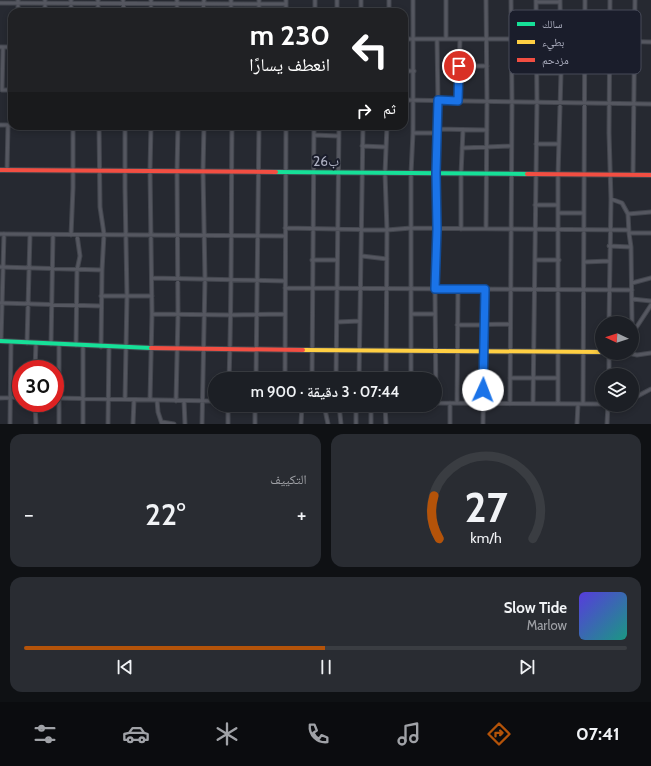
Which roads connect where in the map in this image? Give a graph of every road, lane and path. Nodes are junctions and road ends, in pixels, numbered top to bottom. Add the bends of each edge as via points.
1 (204, 0) edge
2 (231, 0) edge
3 (259, 0) edge
4 (414, 0) edge
5 (446, 0) edge
6 (486, 0) edge
7 (18, 1) edge
8 (45, 1) edge
9 (71, 1) edge
10 (124, 1) edge
11 (151, 1) edge
12 (536, 1) edge
13 (560, 1) edge
14 (98, 2) edge
15 (177, 2) edge
16 (286, 2) edge
17 (0, 3) edge
18 (203, 4) junction
19 (231, 4) junction
20 (259, 4) junction
21 (204, 8) edge
22 (231, 8) edge
23 (259, 8) edge
24 (408, 39) edge
25 (414, 39) junction
26 (437, 39) junction
27 (446, 39) junction
28 (460, 39) junction
29 (486, 39) junction
30 (509, 39) edge
31 (2, 47) edge
32 (459, 66) junction
33 (487, 66) junction
34 (408, 71) edge
35 (414, 71) junction
36 (512, 74) edge
37 (537, 74) edge
38 (561, 74) edge
39 (585, 74) edge
40 (610, 74) edge
41 (634, 74) edge
42 (1, 90) edge
43 (408, 100) edge
44 (413, 100) junction
45 (438, 100) junction
46 (458, 101) junction
47 (487, 102) junction
48 (512, 102) junction
49 (537, 102) junction
50 (560, 103) junction
51 (610, 103) junction
52 (585, 104) junction
53 (634, 104) junction
54 (651, 104) edge
55 (10, 130) edge
56 (73, 130) edge
57 (99, 130) edge
58 (126, 130) edge
59 (151, 130) edge
60 (178, 130) edge
61 (204, 130) edge
62 (232, 130) edge
63 (258, 130) edge
64 (286, 130) edge
65 (314, 130) edge
66 (339, 130) edge
67 (363, 130) edge
68 (387, 130) edge
69 (463, 130) junction
70 (486, 130) junction
71 (437, 131) junction
72 (413, 133) junction
73 (314, 134) junction
74 (338, 136) junction
75 (536, 144) junction
76 (559, 144) junction
77 (362, 146) junction
78 (511, 146) junction
79 (385, 147) junction
80 (486, 147) junction
81 (462, 148) junction
82 (0, 170) edge
83 (7, 170) junction
84 (73, 170) junction
85 (99, 170) junction
86 (124, 170) junction
87 (150, 170) junction
88 (177, 171) junction
89 (203, 171) junction
90 (231, 171) junction
91 (257, 172) junction
92 (285, 172) junction
93 (313, 172) junction
94 (338, 172) junction
95 (361, 172) junction
96 (385, 173) junction
97 (411, 173) junction
98 (436, 173) junction
99 (461, 174) junction
100 (486, 174) junction
101 (511, 174) junction
102 (535, 174) junction
103 (584, 174) junction
104 (558, 175) junction
105 (610, 175) junction
106 (633, 175) junction
107 (651, 175) edge
108 (611, 199) junction
109 (535, 205) junction
110 (558, 205) junction
111 (651, 212) edge
112 (558, 213) junction
113 (583, 213) junction
114 (628, 214) junction
115 (285, 228) junction
116 (313, 228) junction
117 (412, 228) junction
118 (337, 229) junction
119 (361, 229) junction
120 (437, 229) junction
121 (461, 229) junction
122 (486, 229) junction
123 (511, 229) junction
124 (387, 230) junction
125 (535, 230) junction
126 (559, 230) junction
127 (583, 230) junction
128 (609, 230) junction
129 (629, 232) junction
130 (651, 233) edge
131 (2, 234) edge
132 (104, 234) junction
133 (30, 235) junction
134 (53, 235) junction
135 (71, 235) junction
136 (77, 235) junction
137 (126, 235) junction
138 (232, 235) junction
139 (152, 236) junction
140 (178, 236) junction
141 (204, 236) junction
142 (257, 236) junction
143 (285, 236) junction
144 (609, 246) junction
145 (631, 247) junction
146 (362, 256) junction
147 (387, 259) junction
148 (312, 260) junction
149 (337, 260) junction
150 (535, 260) junction
151 (558, 260) junction
152 (609, 261) junction
153 (584, 262) junction
154 (2, 267) edge
155 (29, 268) junction
156 (53, 269) junction
157 (77, 270) junction
158 (102, 270) junction
159 (152, 278) junction
160 (651, 278) edge
161 (178, 279) junction
162 (205, 279) junction
163 (232, 280) junction
164 (257, 281) junction
165 (285, 281) junction
166 (632, 283) junction
167 (285, 288) junction
168 (312, 288) junction
169 (337, 288) junction
170 (361, 289) junction
171 (386, 289) junction
172 (412, 289) junction
173 (435, 289) junction
174 (458, 289) junction
175 (485, 289) junction
176 (510, 290) junction
177 (535, 290) junction
178 (558, 290) junction
179 (583, 290) junction
180 (609, 290) junction
181 (632, 290) junction
182 (101, 296) junction
183 (126, 296) junction
184 (152, 296) junction
185 (632, 299) junction
186 (651, 301) edge
187 (1, 303) edge
188 (28, 304) junction
189 (52, 304) junction
190 (77, 305) junction
191 (651, 305) edge
192 (102, 306) junction
193 (152, 314) junction
194 (257, 314) junction
195 (284, 314) junction
196 (412, 314) junction
197 (435, 314) junction
198 (178, 315) junction
199 (204, 315) junction
200 (230, 315) junction
201 (609, 316) edge
202 (632, 316) edge
203 (360, 321) junction
204 (337, 322) junction
205 (639, 323) edge
206 (485, 324) junction
207 (510, 324) junction
208 (458, 325) junction
209 (0, 341) edge
210 (11, 342) junction
211 (27, 343) junction
212 (36, 343) junction
213 (51, 344) junction
214 (58, 344) junction
215 (76, 345) junction
216 (83, 346) junction
217 (101, 347) junction
218 (109, 347) junction
219 (126, 347) junction
220 (151, 348) junction
221 (177, 349) junction
222 (204, 349) junction
223 (230, 349) junction
224 (256, 349) junction
225 (284, 350) junction
226 (311, 350) junction
227 (336, 350) junction
228 (360, 350) junction
229 (386, 350) junction
230 (412, 350) junction
231 (435, 351) junction
232 (457, 351) junction
233 (485, 351) junction
234 (510, 351) junction
235 (534, 351) junction
236 (559, 351) junction
237 (584, 352) junction
238 (595, 352) edge
239 (651, 353) edge
240 (639, 355) edge
241 (36, 360) edge
242 (58, 360) edge
243 (229, 372) edge
244 (256, 372) edge
245 (285, 372) edge
246 (312, 372) edge
247 (336, 372) edge
248 (359, 372) edge
249 (386, 372) edge
250 (411, 372) edge
251 (435, 372) edge
252 (510, 378) junction
253 (534, 378) junction
254 (558, 378) junction
255 (651, 389) edge
256 (639, 395) edge
257 (11, 397) junction
258 (0, 398) edge
259 (64, 398) edge
260 (83, 399) junction
261 (109, 399) junction
262 (126, 400) junction
263 (134, 400) junction
264 (150, 400) junction
265 (157, 400) junction
266 (176, 401) junction
267 (184, 401) junction
268 (203, 401) junction
269 (208, 401) edge
270 (442, 402) edge
271 (450, 403) junction
272 (458, 403) junction
273 (482, 403) junction
274 (533, 403) junction
275 (510, 404) junction
276 (558, 404) junction
277 (578, 404) junction
278 (583, 404) junction
279 (595, 404) edge
280 (35, 412) edge
281 (58, 412) edge
282 (228, 412) edge
283 (255, 412) edge
284 (302, 412) edge
285 (325, 412) edge
286 (340, 412) edge
287 (356, 412) edge
288 (371, 412) edge
289 (385, 412) edge
290 (608, 412) edge
291 (162, 423) edge
292 (10, 424) edge
293 (36, 424) edge
294 (59, 424) edge
295 (83, 424) edge
296 (108, 424) edge
297 (133, 424) edge
298 (174, 424) edge
299 (184, 424) edge
300 (202, 424) edge
301 (228, 424) edge
302 (255, 424) edge
303 (301, 424) edge
304 (328, 424) edge
305 (341, 424) edge
306 (356, 424) edge
307 (371, 424) edge
308 (386, 424) edge
309 (450, 424) edge
310 (483, 424) edge
311 (576, 424) edge
312 (607, 424) edge

1 - 18 street
2 - 19 street
3 - 20 street
4 - 25 street
5 - 27 street
6 - 29 street
7 - 8 street
7 - 17 street
8 - 9 street
9 - 14 street
10 - 11 street
10 - 14 street
11 - 15 street
12 - 13 street
15 - 18 street
16 - 20 street
18 - 19 street
18 - 21 street
19 - 20 street
19 - 22 street
20 - 23 street
24 - 25 street
25 - 26 street
25 - 35 street
26 - 27 street
26 - 45 street
27 - 28 street
28 - 29 street
28 - 32 street
29 - 30 street
29 - 33 street
31 - 42 street
32 - 33 street
32 - 46 street
33 - 47 street
34 - 35 street
35 - 44 street
36 - 48 street
37 - 49 street
38 - 50 street
39 - 52 street
40 - 51 street
41 - 53 street
43 - 44 street
44 - 45 street
44 - 72 street
45 - 46 street
45 - 71 street
46 - 47 street
47 - 48 street
47 - 70 street
48 - 49 street
48 - 78 street
49 - 50 street
49 - 75 street
50 - 52 street
50 - 76 street
51 - 52 street
51 - 53 street
51 - 105 street
52 - 103 street
53 - 54 street
53 - 106 street
55 - 83 street
56 - 84 street
57 - 85 street
58 - 86 street
59 - 87 street
60 - 88 street
61 - 89 street
62 - 90 street
63 - 91 street
64 - 92 street
65 - 73 street
66 - 74 street
67 - 77 street
68 - 79 street
69 - 70 street
69 - 71 street
69 - 81 street
70 - 80 street
71 - 72 street
71 - 98 street
72 - 97 street
73 - 74 street
73 - 93 street
74 - 94 street
75 - 76 street
75 - 102 street
76 - 104 street
77 - 79 street
77 - 95 street
78 - 80 street
78 - 101 street
79 - 96 street
80 - 81 street
80 - 100 street
81 - 99 street
82 - 83 main road, 26ب
83 - 84 main road, 26ب
84 - 85 main road, 26ب
84 - 135 street
85 - 86 main road, 26ب
85 - 132 street
86 - 87 main road, 26ب
86 - 137 street
87 - 88 main road, 26ب
87 - 139 street
88 - 89 main road, 26ب
88 - 140 street
89 - 90 main road, 26ب
89 - 141 street
90 - 91 main road, 26ب
90 - 138 street
91 - 92 main road, 26ب
91 - 142 street
92 - 93 main road, 26ب
92 - 115 street
93 - 94 main road, 26ب
93 - 116 street
94 - 95 main road, 26ب
94 - 118 street
95 - 96 main road, 26ب
95 - 119 street
96 - 97 main road, 26ب
96 - 124 street
97 - 98 main road, 26ب
97 - 117 street
98 - 99 main road, 26ب
98 - 120 street
99 - 100 main road, 26ب
99 - 121 street
100 - 101 main road, 26ب
100 - 122 street
101 - 102 main road, 26ب
101 - 123 street
102 - 104 main road, 26ب
102 - 109 street
103 - 104 main road, 26ب
103 - 105 main road, 26ب
103 - 113 street
104 - 110 street
105 - 106 main road, 26ب
105 - 108 street
106 - 107 main road, 26ب
108 - 114 street via 622,203
108 - 128 street
109 - 110 street
109 - 125 street
110 - 112 street
111 - 114 street
112 - 113 street
112 - 126 street
113 - 127 street
114 - 129 street
115 - 116 street
115 - 143 street
116 - 118 street
116 - 148 street
117 - 120 street
117 - 124 street
117 - 172 street
118 - 119 street
118 - 149 street
119 - 124 street
119 - 146 street
120 - 121 street
120 - 173 street
121 - 122 street
122 - 123 street
123 - 125 street
123 - 176 street
124 - 147 street
125 - 126 street
125 - 150 street
126 - 127 street
126 - 151 street
127 - 128 street
127 - 153 street
128 - 129 street
128 - 144 street
129 - 130 street
129 - 145 street
131 - 133 street
131 - 154 street
132 - 136 street
132 - 137 street
132 - 158 street
133 - 134 street
133 - 155 street
134 - 135 street
134 - 156 street
135 - 136 street
136 - 157 street via 80,256
137 - 139 street
137 - 183 street
138 - 141 street
138 - 142 street
138 - 163 street
139 - 140 street
139 - 159 street
140 - 141 street
140 - 161 street
141 - 162 street
142 - 143 street
142 - 164 street
143 - 165 street
144 - 145 street
144 - 152 street
145 - 166 street
146 - 147 street
146 - 170 street
147 - 171 street
148 - 149 street
148 - 168 street
149 - 169 street
150 - 151 street
150 - 177 street
151 - 178 street
152 - 153 street
152 - 180 street
153 - 179 street
154 - 155 street
154 - 187 street
155 - 156 street
155 - 188 street
156 - 157 street
156 - 189 street
157 - 158 street
157 - 190 street
158 - 182 street
159 - 161 street
159 - 184 street
160 - 166 street
161 - 162 street
161 - 198 street
162 - 163 street
162 - 199 street
163 - 164 street
163 - 200 street
164 - 165 street
164 - 194 street
165 - 167 street
166 - 181 street
167 - 168 street
167 - 195 street
168 - 169 street
168 - 226 street
169 - 170 street
169 - 204 street
170 - 171 street
170 - 203 street
171 - 172 street
171 - 229 street
172 - 173 street
172 - 196 street
173 - 174 street
173 - 197 street
174 - 175 street
174 - 208 street
175 - 176 street
175 - 206 street
176 - 177 street
176 - 207 street
177 - 178 street
177 - 235 street
178 - 179 street
178 - 236 street
179 - 180 street
179 - 237 street
180 - 181 street
180 - 201 street
181 - 185 street
182 - 183 street
182 - 192 street
183 - 184 street
183 - 219 street
184 - 193 street
185 - 186 street
185 - 202 street
187 - 188 street
187 - 209 street
188 - 189 street
188 - 211 street
189 - 190 street
189 - 213 street
190 - 192 street
190 - 215 street
191 - 205 street
192 - 217 street
193 - 198 street
193 - 220 street
194 - 195 street
194 - 200 street
194 - 224 street
195 - 225 street
196 - 197 street
196 - 230 street
197 - 231 street
198 - 199 street
198 - 221 street
199 - 200 street
199 - 222 street
200 - 223 street
203 - 204 street
203 - 228 street
204 - 227 street
206 - 207 street
206 - 208 street
206 - 233 street
207 - 234 street
208 - 232 street
209 - 210 main road
210 - 211 main road
210 - 257 street
211 - 212 main road
212 - 213 main road
212 - 241 street
213 - 214 main road
214 - 215 main road
214 - 242 street
215 - 216 main road
216 - 217 main road
216 - 260 street
217 - 218 main road
218 - 219 main road
218 - 261 street
219 - 220 main road
219 - 262 street
220 - 221 main road
220 - 264 street
221 - 222 main road
221 - 266 street
222 - 223 main road
222 - 268 street
223 - 224 main road
223 - 243 street
224 - 225 main road
224 - 244 street
225 - 226 main road
225 - 245 street
226 - 227 main road
226 - 246 street
227 - 228 main road
227 - 247 street
228 - 229 main road
228 - 248 street
229 - 230 main road
229 - 249 street
230 - 231 main road
230 - 250 street
231 - 232 main road
231 - 251 street
232 - 233 main road
232 - 272 street
233 - 234 main road
233 - 273 street
234 - 235 main road
234 - 252 street
235 - 236 main road
235 - 253 street
236 - 237 main road
236 - 254 street
237 - 238 main road
237 - 278 street
239 - 240 street
252 - 253 street
252 - 275 street
253 - 254 street
253 - 274 street
254 - 276 street
255 - 256 street
257 - 258 street
257 - 292 street
259 - 260 street
260 - 261 street
260 - 295 street
261 - 262 street
261 - 296 street
262 - 263 street
263 - 264 street
263 - 297 street
264 - 265 street
265 - 266 street
265 - 291 street
266 - 267 street
267 - 268 street
267 - 299 street
268 - 269 street
268 - 300 street
270 - 271 street
271 - 272 street
271 - 309 street
272 - 273 street
273 - 275 street
273 - 310 street
274 - 275 street
274 - 276 street
276 - 277 street
277 - 278 street
277 - 311 street
278 - 279 street
280 - 293 street
281 - 294 street
282 - 301 street
283 - 302 street
284 - 303 street
285 - 304 street
286 - 305 street
287 - 306 street
288 - 307 street
289 - 308 street
290 - 312 street
291 - 298 street

